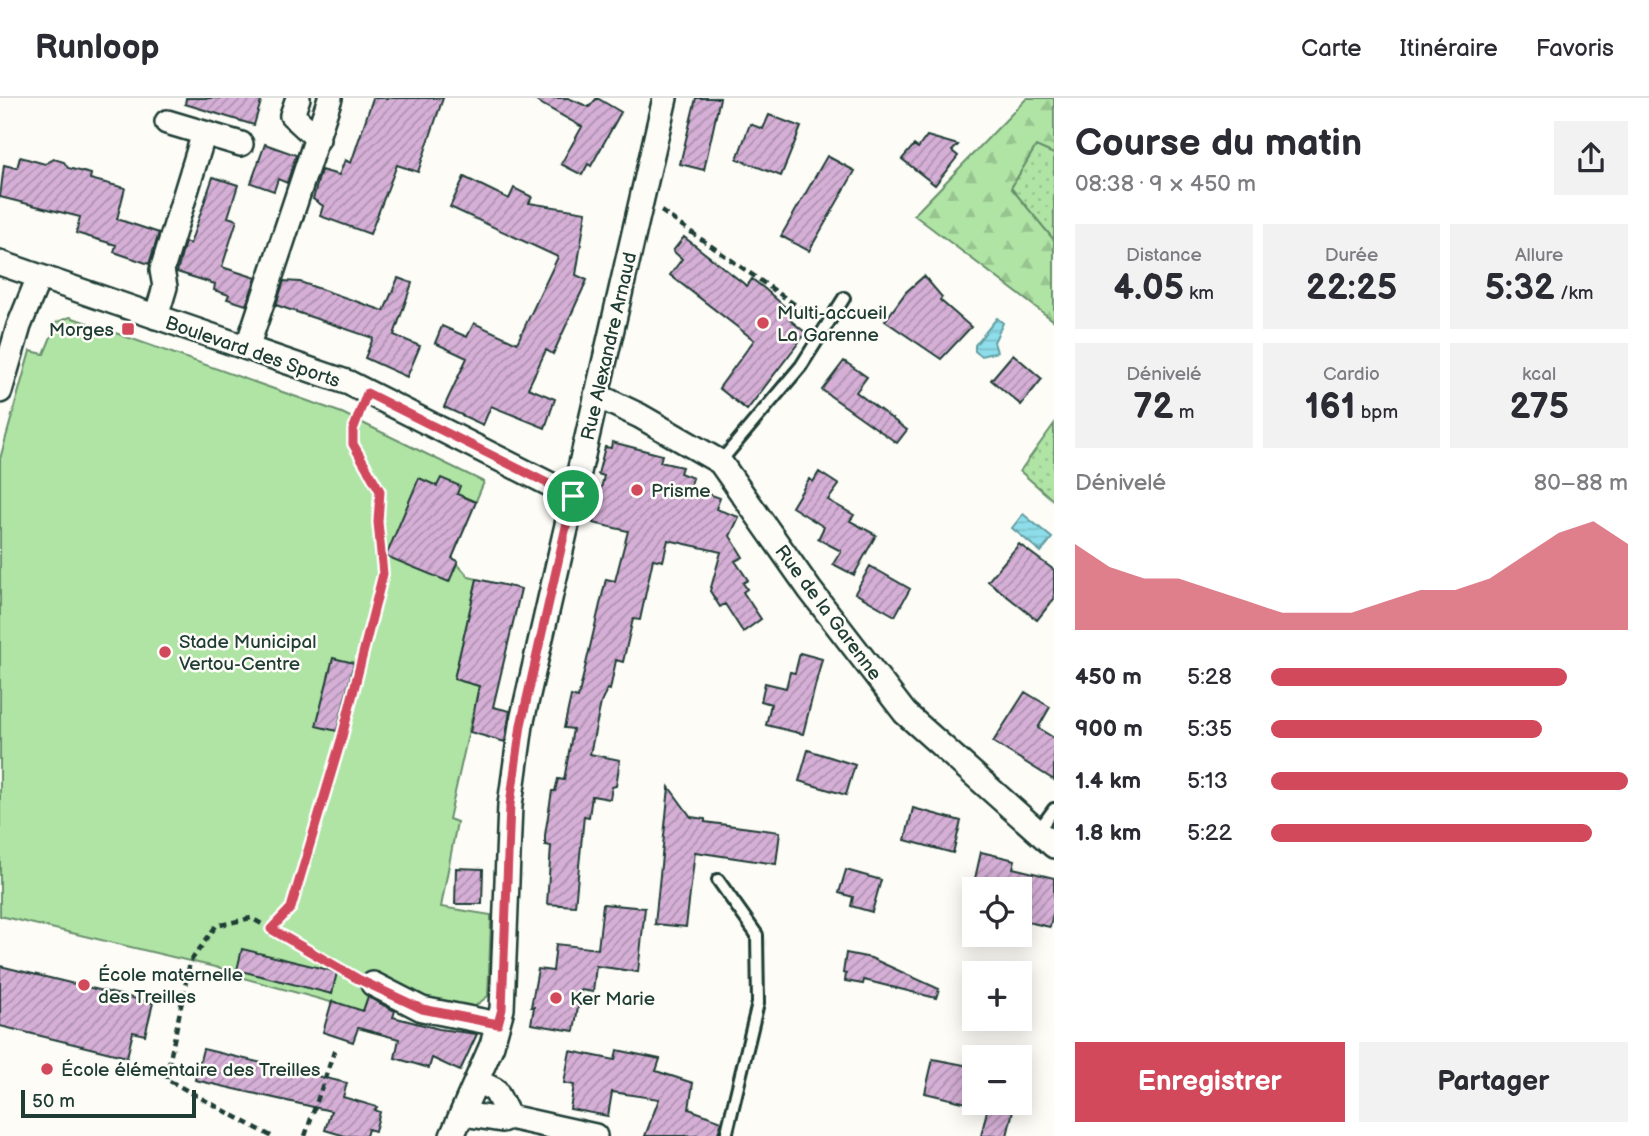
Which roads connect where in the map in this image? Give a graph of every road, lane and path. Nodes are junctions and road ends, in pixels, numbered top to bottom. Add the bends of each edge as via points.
1 (298, 98) edge
2 (330, 98) edge
3 (665, 98) edge
4 (167, 122) dead end
5 (204, 133) junction
6 (318, 139) junction
7 (241, 144) dead end
8 (653, 208) dead end
9 (0, 263) edge
10 (39, 276) junction
11 (844, 298) dead end
12 (156, 317) junction
13 (826, 327) junction
14 (247, 348) junction
15 (0, 391) edge
16 (367, 393) junction
17 (596, 395) junction
18 (720, 462) junction
19 (573, 496) junction
20 (1054, 809) edge
21 (1046, 839) edge
22 (718, 880) dead end
23 (271, 929) junction
24 (373, 984) joint
25 (500, 1016) junction
26 (336, 1046) dead end
27 (477, 1081) junction
28 (463, 1114) junction
29 (504, 1124) edge
30 (271, 1136) edge
31 (305, 1136) edge
32 (452, 1136) edge
33 (595, 1136) edge
34 (726, 1136) edge

1 - 6 street via 292,116
2 - 6 street
3 - 17 street, Rue Alexandre Arnaud
4 - 5 street
5 - 7 street
5 - 12 street via 162,271 165,287
6 - 14 street
8 - 13 path
9 - 10 street, Boulevard des Sports
10 - 12 street, Boulevard des Sports
10 - 15 street
11 - 13 lane
12 - 14 street, Boulevard des Sports
13 - 18 lane via 801,366
14 - 16 street, Boulevard des Sports
16 - 19 street, Boulevard des Sports
16 - 23 path via 353,430 353,444 380,491 383,574 342,737 291,908
17 - 18 street, Rue de la Garenne
17 - 19 street, Rue Alexandre Arnaud
18 - 21 street, Rue de la Garenne via 905,713
19 - 25 street, Rue Alexandre Arnaud via 521,725 510,805
20 - 21 lane
22 - 34 lane via 757,935 758,1003
23 - 24 path
23 - 30 path via 251,918 216,926 190,961 166,1079
24 - 25 street via 422,1009
25 - 27 street, Rue Alexandre Arnaud
26 - 31 path
27 - 28 street, Rue Alexandre Arnaud
27 - 29 street via 495,1090
28 - 29 street
28 - 32 street, Rue Alexandre Arnaud
29 - 33 street

